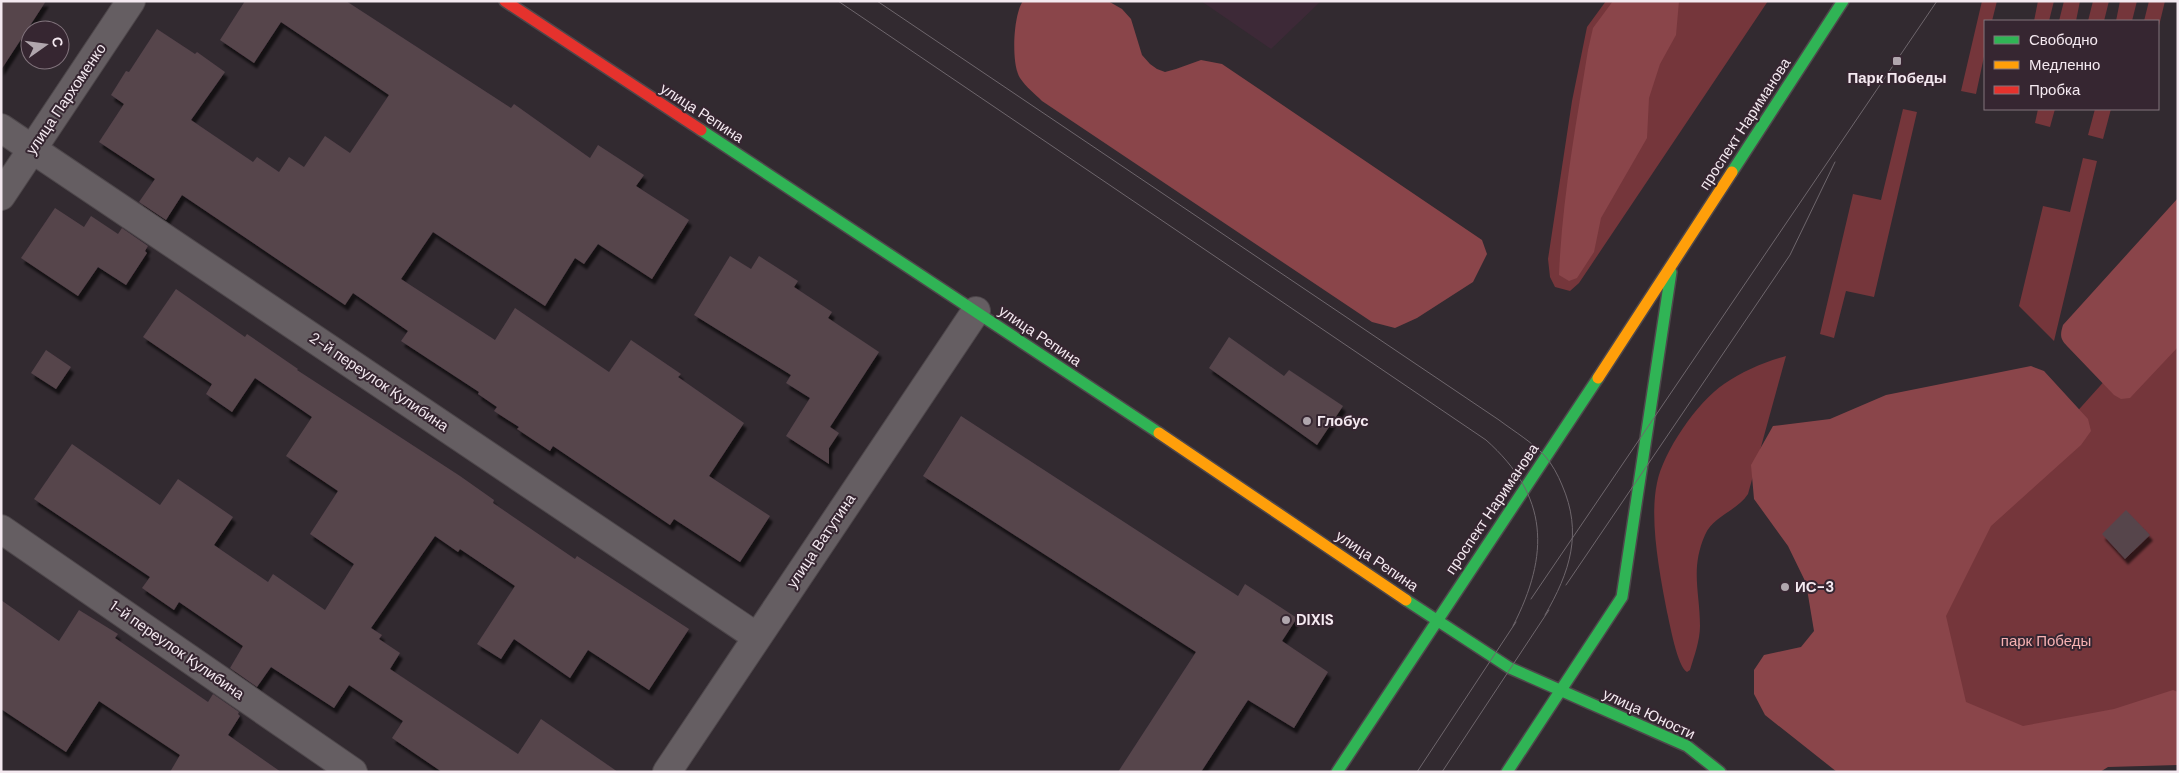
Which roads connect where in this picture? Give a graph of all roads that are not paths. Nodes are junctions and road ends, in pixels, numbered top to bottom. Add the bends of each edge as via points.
1 (130, 1) edge
2 (505, 1) edge
3 (1843, 1) edge
4 (1, 128) edge
5 (32, 149) junction
6 (1, 196) edge
7 (1673, 264) junction
8 (976, 311) junction
9 (1, 529) edge
10 (1437, 620) junction
11 (757, 637) junction
12 (1562, 690) junction
13 (353, 772) edge
14 (667, 772) edge
15 (1337, 772) edge
16 (1507, 772) edge
17 (1720, 772) edge

1 - 5 street, улица Пархоменко
2 - 8 main road, улица Репина
3 - 7 main road, проспект Нариманова
4 - 5 street, 2-й переулок Кулибина
5 - 6 street, улица Пархоменко
5 - 11 street, 2-й переулок Кулибина
7 - 10 main road, проспект Нариманова
7 - 12 main road, проспект Нариманова via 1622,597
8 - 10 main road, улица Репина
8 - 11 street, улица Ватутина
9 - 13 street, 1-й переулок Кулибина
10 - 12 main road, улица Репина via 1492,658
10 - 15 main road, проспект Нариманова
11 - 14 street, улица Ватутина
12 - 16 main road, проспект Нариманова
12 - 17 main road, улица Юности via 1687,746

